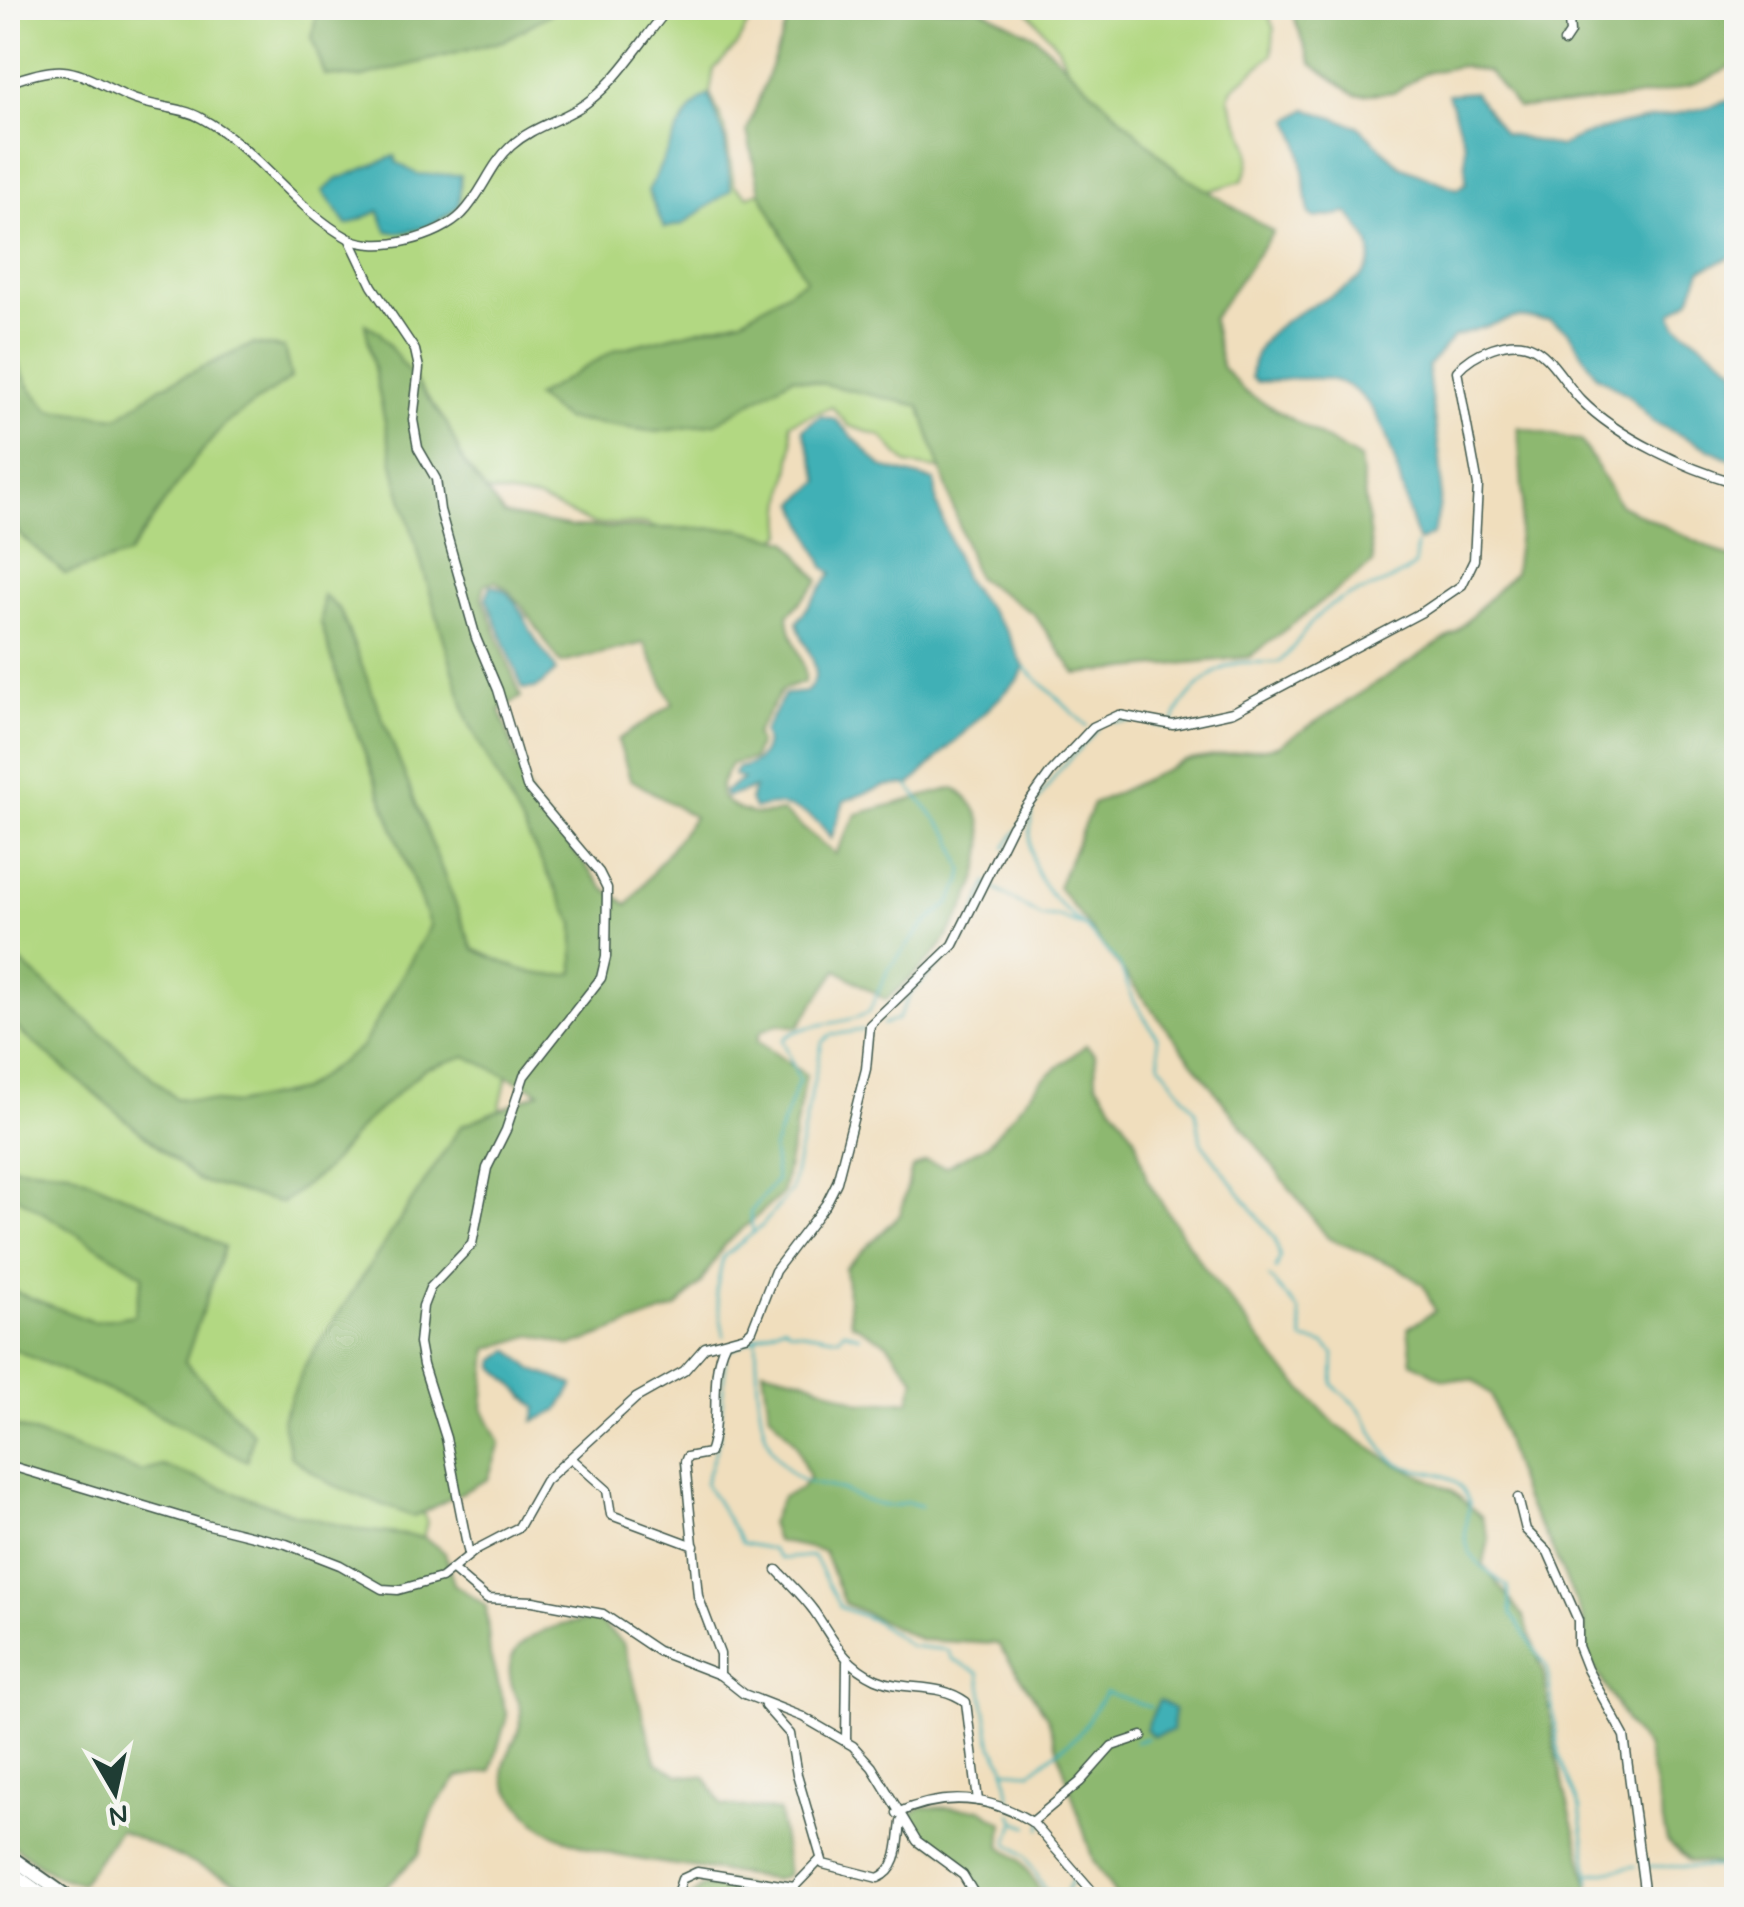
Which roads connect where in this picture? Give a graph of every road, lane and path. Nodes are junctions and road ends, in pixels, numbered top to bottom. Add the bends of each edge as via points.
1 (669, 8) edge
2 (1568, 8) edge
3 (1564, 42) dead end
4 (8, 84) edge
5 (350, 240) junction
6 (1736, 483) edge
7 (725, 1343) junction
8 (571, 1458) junction
9 (8, 1465) edge
10 (1518, 1498) dead end
11 (694, 1546) junction
12 (469, 1555) junction
13 (453, 1570) junction
14 (777, 1570) dead end
15 (847, 1662) junction
16 (720, 1675) junction
17 (764, 1704) junction
18 (1142, 1736) dead end
19 (846, 1741) junction
20 (978, 1801) junction
21 (899, 1817) junction
22 (1032, 1822) junction
23 (8, 1855) edge
24 (821, 1858) junction
25 (8, 1870) edge
26 (50, 1900) edge
27 (72, 1900) edge
28 (675, 1900) edge
29 (978, 1900) edge
30 (1100, 1900) edge
31 (1634, 1900) edge

1 - 5 street via 579,108 510,146 462,215 386,246
2 - 3 street
4 - 5 street via 65,70 150,105 198,116
5 - 12 street via 415,350 418,448 436,479 476,638 526,787 607,888 601,978 524,1076 487,1168 472,1244 430,1288 423,1306 423,1365 446,1438
6 - 7 street via 1680,464 1583,403 1534,348 1487,350 1457,370 1478,486 1474,560 1462,586 1252,704 1171,725 1134,716 1105,718 1030,799 994,856 953,944 870,1025 838,1182 774,1271 752,1330
7 - 8 street via 705,1347 684,1371 636,1398
7 - 11 street via 710,1453 685,1462
8 - 11 street via 607,1490 611,1515
8 - 12 street via 545,1481 519,1527
9 - 13 street via 286,1544 382,1588 398,1590
10 - 31 street via 1526,1530 1548,1552 1578,1620 1587,1669 1624,1736 1644,1890
11 - 16 street via 698,1596 720,1654
12 - 13 street
13 - 16 street via 488,1600 603,1614 658,1651
14 - 15 street
15 - 19 street
15 - 20 street via 885,1682 944,1690 966,1702
16 - 17 street
17 - 19 street via 803,1716
17 - 24 street via 790,1734
18 - 22 street via 1112,1746
19 - 21 street via 865,1756
20 - 21 street via 933,1800
20 - 22 street via 1011,1808
21 - 24 street via 896,1857 886,1875 828,1868
21 - 29 street via 926,1851 963,1875
22 - 30 street
23 - 27 main road
24 - 28 street via 794,1887 696,1872 682,1878
25 - 26 main road

